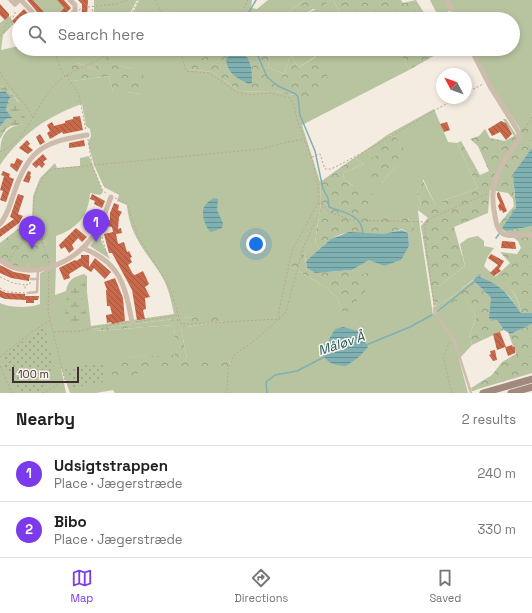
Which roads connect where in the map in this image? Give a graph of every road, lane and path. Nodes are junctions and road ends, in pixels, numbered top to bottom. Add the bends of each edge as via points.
1 (20, 0) edge
2 (70, 0) edge
3 (128, 0) edge
4 (138, 0) edge
5 (155, 0) edge
6 (248, 0) edge
7 (447, 0) edge
8 (13, 2) edge
9 (93, 7) junction
10 (88, 8) dead end
11 (15, 12) edge
12 (32, 12) edge
13 (74, 12) edge
14 (92, 12) edge
15 (132, 12) edge
16 (161, 12) edge
17 (242, 12) edge
18 (453, 12) edge
19 (12, 16) edge
20 (12, 25) edge
21 (2, 34) junction
22 (0, 36) edge
23 (56, 56) edge
24 (103, 56) edge
25 (183, 56) edge
26 (474, 56) edge
27 (0, 72) edge
28 (66, 75) junction
29 (487, 81) junction
30 (472, 90) edge
31 (446, 104) edge
32 (532, 117) edge
33 (34, 119) junction
34 (87, 135) junction
35 (520, 137) junction
36 (305, 140) junction
37 (0, 152) edge
38 (311, 157) junction
39 (92, 165) junction
40 (491, 193) junction
41 (110, 197) junction
42 (318, 203) junction
43 (323, 205) junction
44 (102, 221) junction
45 (427, 222) junction
46 (0, 224) edge
47 (39, 235) junction
48 (532, 235) edge
49 (83, 248) junction
50 (0, 260) edge
51 (110, 263) junction
52 (8, 265) junction
53 (49, 267) junction
54 (38, 271) junction
55 (0, 277) edge
56 (31, 279) dead end
57 (38, 279) junction
58 (0, 288) edge
59 (27, 293) junction
60 (434, 308) joint
61 (50, 320) junction
62 (279, 320) junction
63 (132, 322) dead end
64 (91, 328) dead end
65 (53, 332) junction
66 (454, 339) junction
67 (0, 357) edge
68 (0, 366) edge
69 (64, 378) junction
70 (532, 379) edge
71 (65, 381) dead end
72 (532, 387) edge
73 (12, 393) edge
74 (42, 393) edge
75 (227, 393) edge
76 (452, 393) edge
77 (471, 393) edge
78 (483, 393) edge
79 (511, 393) edge

1 - 8 street
1 - 12 street
2 - 13 street via 75,5
3 - 9 path
4 - 15 path
5 - 16 path
6 - 17 path
7 - 18 street
8 - 11 path
9 - 10 path
9 - 14 path
19 - 21 path
20 - 21 path
21 - 22 path
23 - 28 path via 61,70
24 - 28 path
25 - 36 path via 186,71 208,73 237,92 250,95 270,93 290,98
26 - 29 street
27 - 33 path via 6,83 28,107
28 - 33 path via 53,87
28 - 34 path via 79,95
29 - 30 path
29 - 35 street
31 - 38 path via 331,170 325,169 320,154
32 - 35 path
33 - 37 path via 16,141
34 - 39 path
34 - 46 street via 57,141 32,155 22,171 7,213
35 - 40 street via 494,181
36 - 38 path
36 - 39 path via 261,149
38 - 42 path via 318,185
39 - 41 path via 103,191
39 - 47 path via 53,169 42,178 37,189 35,205 35,222
40 - 45 path via 433,217
40 - 48 street via 498,229 502,234
41 - 44 street
41 - 62 path via 127,204 138,236 166,279 181,324
42 - 43 path
42 - 62 path via 292,250
43 - 45 path via 330,212 352,220
43 - 62 path via 303,248 286,312
44 - 49 street via 94,236
44 - 51 path via 101,235
45 - 60 path via 425,238
47 - 52 path via 22,242 14,250
47 - 53 path via 48,251
49 - 51 street via 96,252
49 - 53 street via 73,256
50 - 52 street
51 - 63 street via 122,280 127,293
52 - 54 street via 27,271
53 - 54 street
53 - 61 path
54 - 57 lane
55 - 59 path via 25,285
56 - 57 lane
57 - 59 lane via 37,292
58 - 59 path via 8,292
60 - 66 lane
61 - 65 path
61 - 67 path
62 - 75 path via 234,355 228,369
64 - 65 path
65 - 69 path
66 - 76 path via 443,357
66 - 77 lane
68 - 73 path
69 - 71 path
69 - 74 path via 52,389
70 - 78 main road
72 - 79 main road

